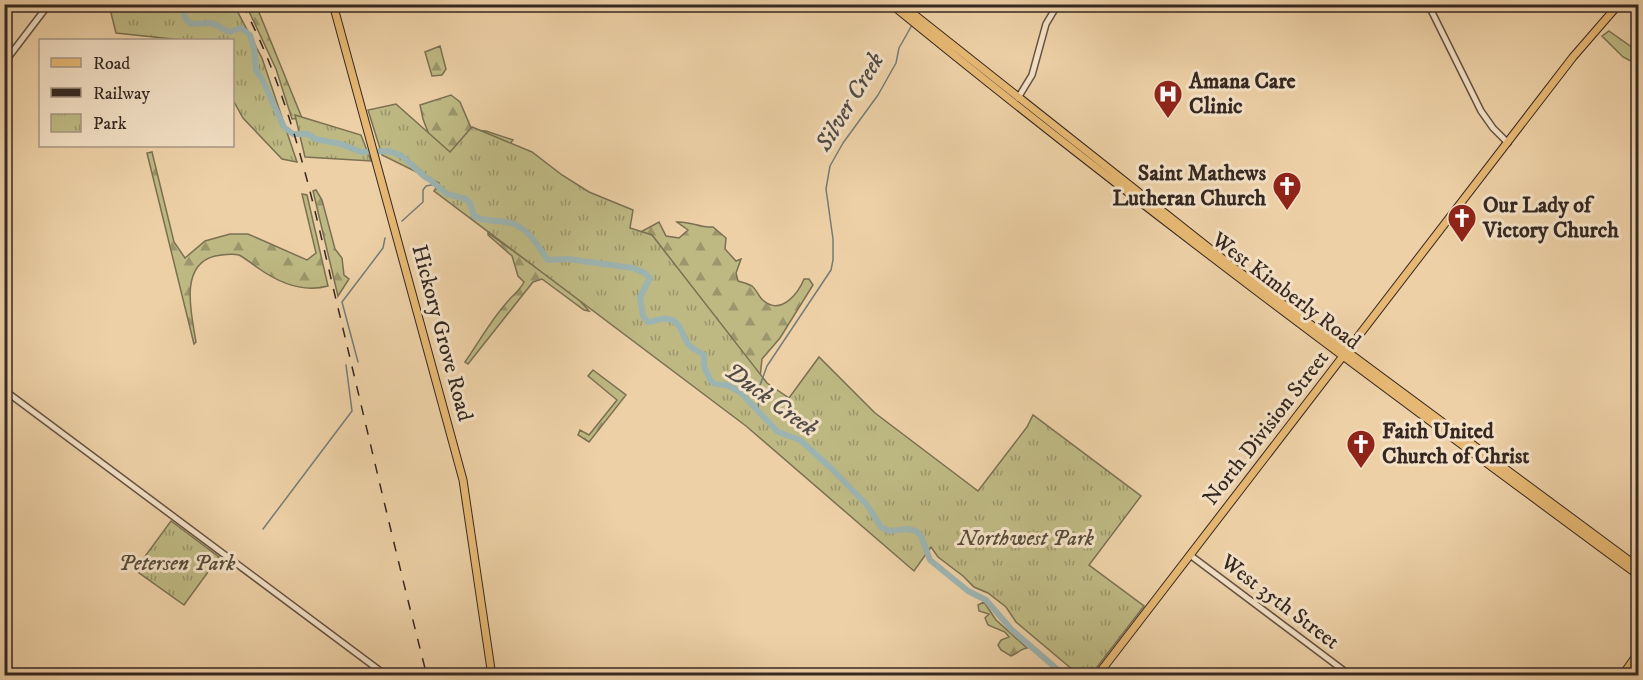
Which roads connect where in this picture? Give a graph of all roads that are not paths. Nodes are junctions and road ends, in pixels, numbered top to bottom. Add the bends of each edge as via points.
1 (49, 4) edge
2 (333, 4) edge
3 (891, 4) edge
4 (901, 4) edge
5 (1058, 4) edge
6 (1428, 4) edge
7 (1619, 4) edge
8 (908, 14) junction
9 (4, 63) edge
10 (1016, 100) junction
11 (1508, 142) junction
12 (1345, 354) junction
13 (4, 390) edge
14 (1190, 555) junction
15 (1638, 567) edge
16 (1638, 575) edge
17 (1638, 654) edge
18 (387, 675) edge
19 (492, 675) edge
20 (1097, 675) edge
21 (1351, 675) edge
22 (1622, 675) edge

1 - 9 street
2 - 19 main road, Hickory Grove Road via 463,480
3 - 8 main road, West Kimberly Road
4 - 8 main road, West Kimberly Road
5 - 10 street via 1046,24 1036,63
6 - 11 street via 1481,111
7 - 11 main road, North Division Street
8 - 10 main road, West Kimberly Road
10 - 12 main road, West Kimberly Road via 1195,245
11 - 12 main road, North Division Street
12 - 14 main road, North Division Street
12 - 15 main road, West Kimberly Road
12 - 16 main road, West Kimberly Road
13 - 18 street
14 - 20 main road, North Division Street
14 - 21 street, West 35th Street
17 - 22 main road

